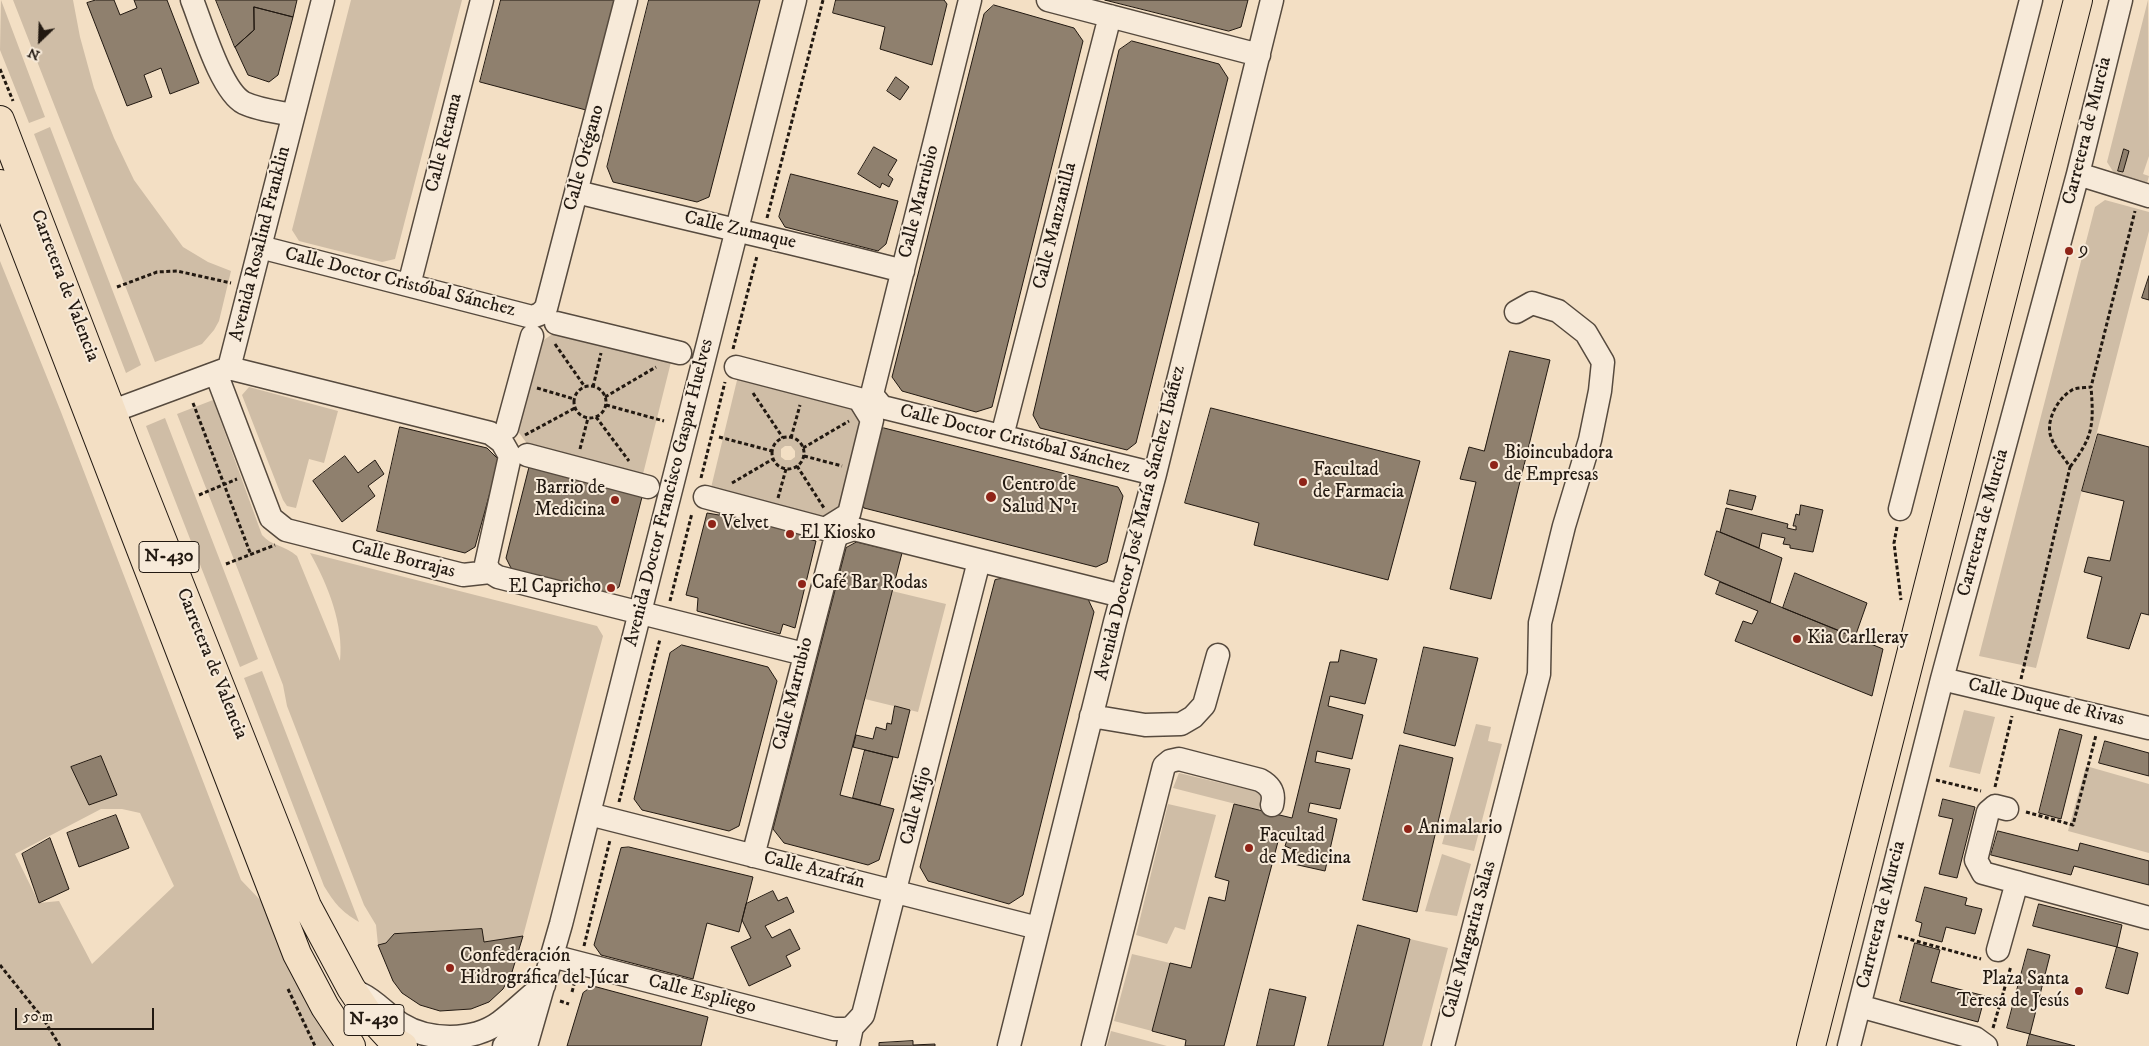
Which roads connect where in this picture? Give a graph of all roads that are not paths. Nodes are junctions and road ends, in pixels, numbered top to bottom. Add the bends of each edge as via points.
1 (192, 0) edge
2 (323, 0) edge
3 (482, 0) edge
4 (626, 0) edge
5 (795, 0) edge
6 (970, 0) edge
7 (1048, 0) edge
8 (1272, 0) edge
9 (2031, 0) edge
10 (2078, 0) edge
11 (2097, 0) edge
12 (2121, 0) edge
13 (1110, 16) junction
14 (1259, 55) junction
15 (293, 116) junction
16 (0, 120) edge
17 (2078, 174) junction
18 (0, 184) edge
19 (577, 192) junction
20 (2145, 201) edge
21 (737, 231) junction
22 (260, 247) junction
23 (903, 271) junction
24 (409, 285) junction
25 (1516, 312) dead end
26 (550, 327) junction
27 (532, 336) dead end
28 (680, 353) road end
29 (731, 366) road end
30 (223, 371) junction
31 (872, 407) junction
32 (113, 411) junction
33 (1002, 436) junction
34 (517, 444) junction
35 (1154, 474) junction
36 (648, 487) road end
37 (699, 496) road end
38 (1900, 509) road end
39 (836, 529) junction
40 (979, 561) junction
41 (490, 572) junction
42 (1122, 596) junction
43 (640, 612) junction
44 (804, 654) junction
45 (1218, 655) dead end
46 (1942, 679) junction
47 (1091, 716) junction
48 (2149, 728) edge
49 (2007, 804) road end
50 (1272, 805) dead end
51 (589, 814) junction
52 (753, 856) junction
53 (2017, 882) junction
54 (895, 892) junction
55 (2149, 918) edge
56 (1038, 928) junction
57 (552, 956) junction
58 (1999, 960) road end
59 (351, 988) junction
60 (540, 995) junction
61 (1859, 1006) junction
62 (850, 1037) edge
63 (351, 1046) edge
64 (403, 1046) edge
65 (504, 1046) edge
66 (526, 1046) edge
67 (538, 1046) edge
68 (1009, 1046) edge
69 (1093, 1046) edge
70 (1442, 1046) edge
71 (1811, 1046) edge
72 (1831, 1046) edge
73 (1849, 1046) edge
74 (1986, 1046) edge

1 - 15 street via 232,94 245,103
2 - 15 street, Avenida Rosalind Franklin
3 - 24 street, Calle Retama
4 - 19 street, Calle Orégano
5 - 21 street, Avenida Doctor Francisco Gaspar Huelves
6 - 23 street, Calle Marrubio
7 - 13 street
8 - 14 street, Avenida Doctor José María Sánchez Ibáñez
9 - 38 street
10 - 71 main road, Carretera de Murcia
11 - 72 main road, Carretera de Murcia
12 - 17 street, Carretera de Murcia
13 - 14 street
13 - 33 street, Calle Manzanilla
14 - 35 street, Avenida Doctor José María Sánchez Ibáñez
15 - 22 street, Avenida Rosalind Franklin
16 - 32 main road, Carretera de Valencia / N-430
17 - 20 street
17 - 46 street, Carretera de Murcia
18 - 63 main road, Carretera de Valencia / N-430 via 297,954 325,1007
19 - 21 street, Calle Zumaque
19 - 26 street, Calle Orégano via 546,308
21 - 23 street, Calle Zumaque
21 - 43 street, Avenida Doctor Francisco Gaspar Huelves
22 - 24 street, Calle Doctor Cristóbal Sánchez
22 - 30 street, Avenida Rosalind Franklin
23 - 31 street, Calle Marrubio via 873,390
24 - 26 street, Calle Doctor Cristóbal Sánchez via 532,317
25 - 70 street, Calle Margarita Salas via 1532,303 1558,311 1586,333 1603,362 1590,440 1564,526 1540,624 1539,674
26 - 28 street, Calle Doctor Cristóbal Sánchez via 606,335
27 - 34 street via 520,383
29 - 31 street, Calle Doctor Cristóbal Sánchez via 859,399
30 - 32 street
30 - 34 street via 490,433 502,442
30 - 41 street, Calle Borrajas via 271,518 286,530 463,575
31 - 33 street, Calle Doctor Cristóbal Sánchez
31 - 39 street, Calle Marrubio via 872,420 849,514
32 - 59 main road, Carretera de Valencia / N-430 via 306,906
33 - 35 street, Calle Doctor Cristóbal Sánchez
34 - 36 street via 575,468
34 - 41 street via 486,564
35 - 42 street, Avenida Doctor José María Sánchez Ibáñez
37 - 39 street via 825,529
39 - 40 street via 854,529
39 - 44 street, Calle Marrubio
40 - 42 street
40 - 54 street, Calle Mijo
41 - 43 street, Calle Borrajas via 498,577
42 - 47 street, Avenida Doctor José María Sánchez Ibáñez
43 - 44 street, Calle Borrajas
43 - 51 street, Avenida Doctor Francisco Gaspar Huelves
44 - 52 street, Calle Marrubio
45 - 47 street via 1204,705 1181,724 1145,724
46 - 48 street, Calle Duque de Rivas
46 - 61 street, Carretera de Murcia
47 - 56 street, Avenida Doctor José María Sánchez Ibáñez
49 - 53 street via 1995,806 1988,812 1976,860 1983,873
50 - 69 street via 1272,790 1260,780 1179,759 1164,766
51 - 52 street, Calle Azafrán
51 - 57 street, Avenida Doctor Francisco Gaspar Huelves
52 - 54 street, Calle Azafrán
53 - 55 street
53 - 58 street
54 - 56 street, Calle Azafrán
54 - 62 street, Calle Mijo via 863,1015
56 - 68 street, Avenida Doctor José María Sánchez Ibáñez
57 - 60 street, Avenida Doctor Francisco Gaspar Huelves
57 - 62 street, Calle Espliego via 834,1029 846,1029
59 - 60 street via 402,1025 430,1036 454,1037 476,1034 498,1024
59 - 64 main road, Carretera de Valencia / N-430 via 369,1015 391,1039
60 - 65 street, Avenida Doctor Francisco Gaspar Huelves
60 - 66 street, Avenida Doctor Francisco Gaspar Huelves
60 - 67 street
61 - 73 street, Carretera de Murcia
61 - 74 street via 1975,1038

